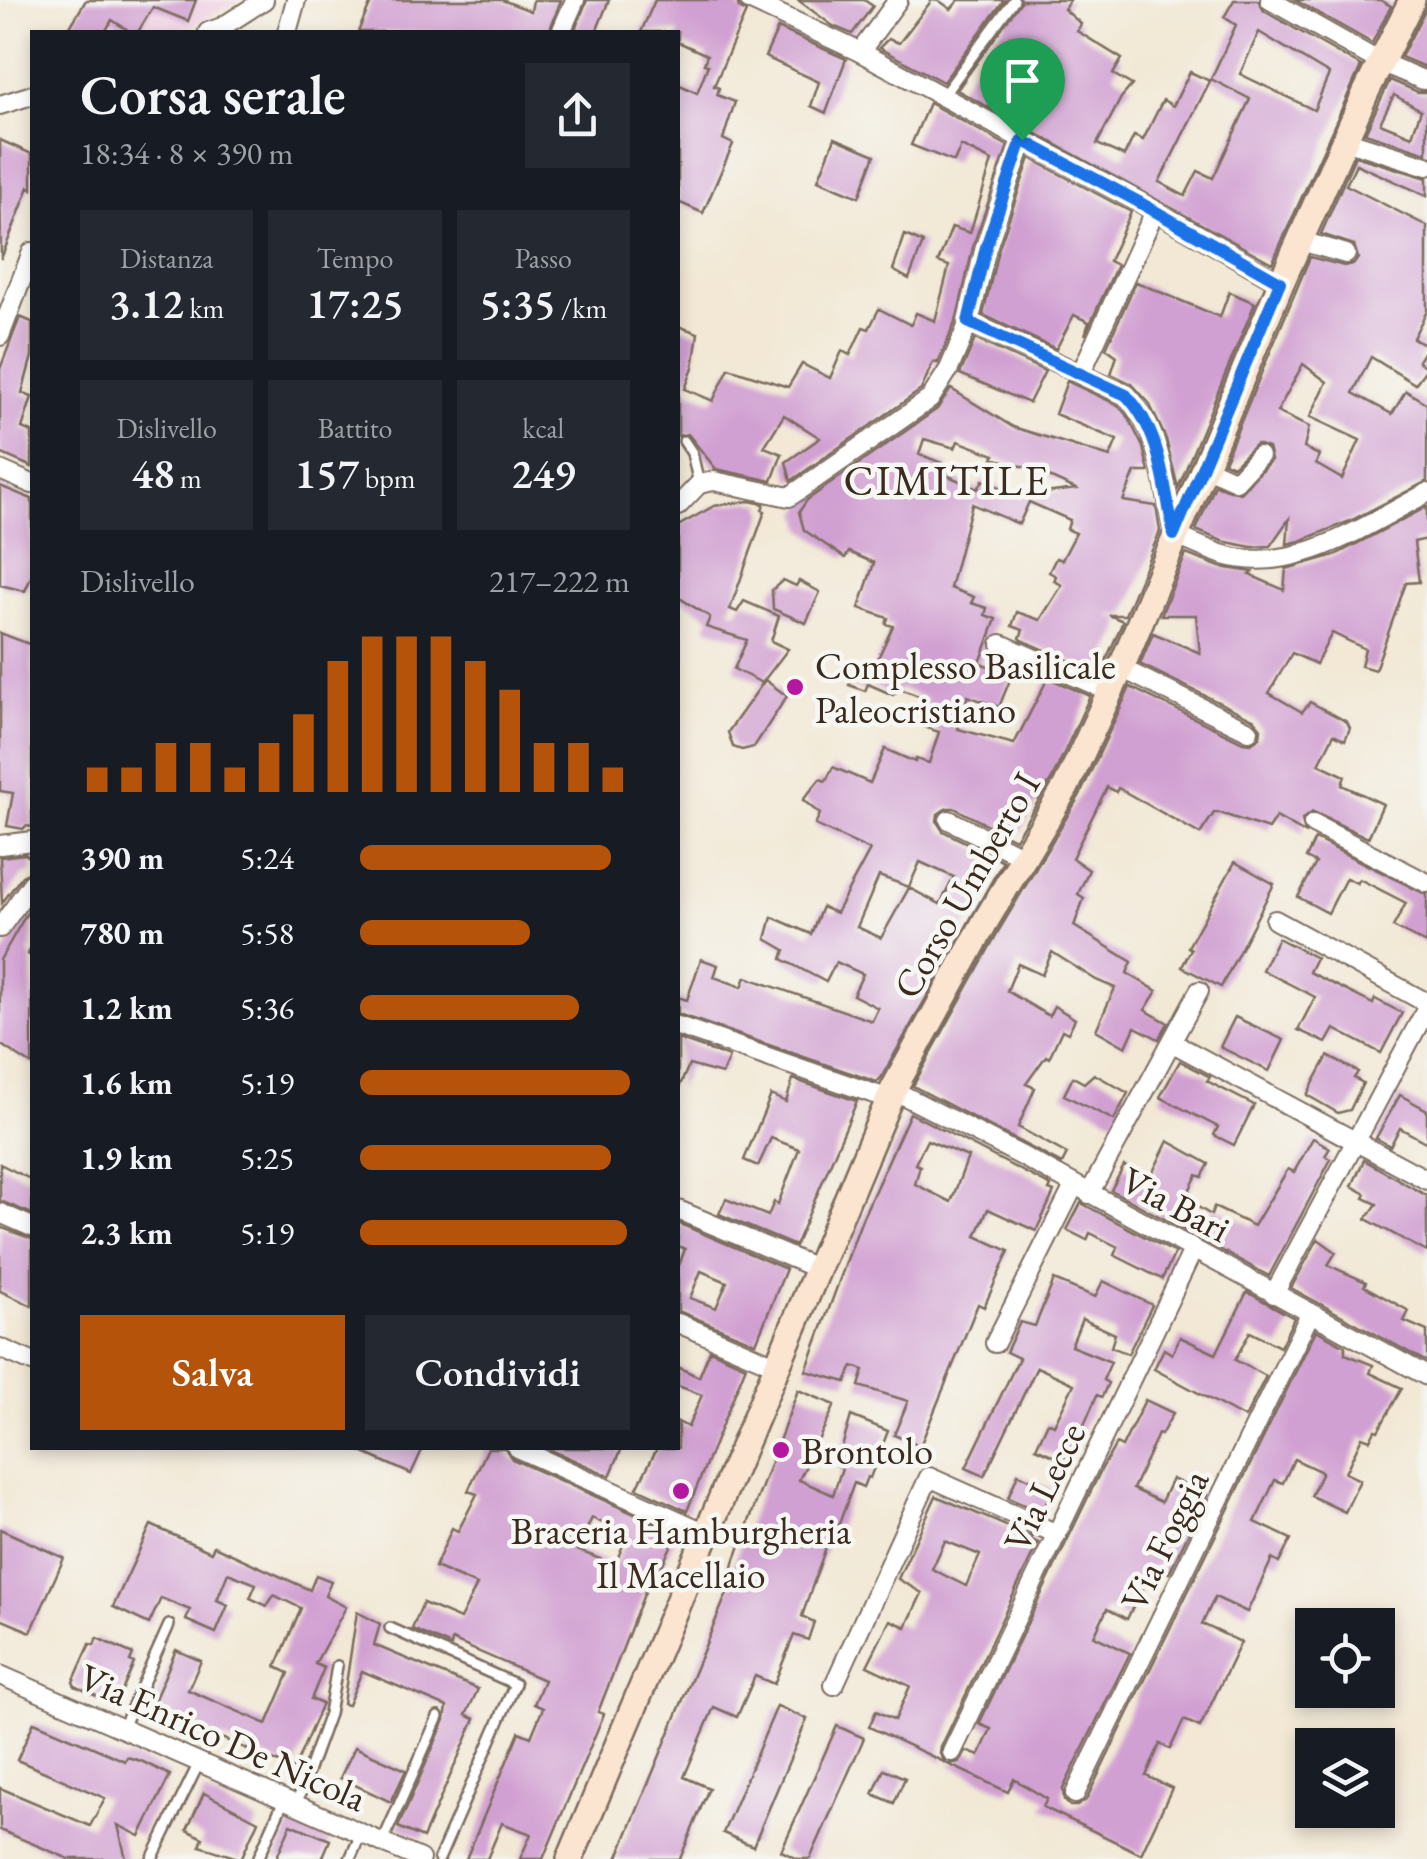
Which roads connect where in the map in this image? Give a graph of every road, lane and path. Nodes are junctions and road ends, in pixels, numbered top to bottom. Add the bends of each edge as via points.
1 (264, 0) edge
2 (296, 0) edge
3 (575, 0) edge
4 (749, 0) edge
5 (898, 0) edge
6 (1014, 0) edge
7 (1270, 0) edge
8 (1412, 0) edge
9 (214, 30) edge
10 (287, 30) edge
11 (562, 30) edge
12 (860, 52) junction
13 (1380, 62) junction
14 (1424, 80) dead end
15 (30, 96) edge
16 (942, 97) junction
17 (0, 105) edge
18 (1022, 140) junction
19 (1345, 140) junction
20 (1427, 166) edge
21 (1155, 211) junction
22 (1300, 242) junction
23 (1346, 254) dead end
24 (30, 257) edge
25 (1280, 282) junction
26 (968, 322) junction
27 (0, 336) edge
28 (1081, 374) junction
29 (684, 441) dead end
30 (1258, 456) dead end
31 (1202, 466) junction
32 (0, 470) edge
33 (30, 483) edge
34 (699, 484) junction
35 (1427, 494) edge
36 (680, 501) edge
37 (1174, 535) junction
38 (1002, 644) dead end
39 (1116, 680) junction
40 (1249, 731) dead end
41 (949, 820) dead end
42 (1313, 824) dead end
43 (30, 842) edge
44 (0, 845) edge
45 (1023, 857) junction
46 (1427, 883) edge
47 (30, 886) edge
48 (1274, 920) dead end
49 (0, 928) edge
50 (1199, 991) dead end
51 (1427, 1006) edge
52 (680, 1027) edge
53 (1173, 1043) junction
54 (891, 1094) junction
55 (1356, 1142) junction
56 (1427, 1180) edge
57 (1081, 1190) junction
58 (680, 1211) edge
59 (0, 1212) edge
60 (30, 1226) edge
61 (1194, 1250) junction
62 (816, 1268) junction
63 (1274, 1294) junction
64 (1310, 1314) junction
65 (680, 1324) edge
66 (995, 1344) dead end
67 (0, 1348) edge
68 (30, 1361) edge
69 (775, 1366) junction
70 (1427, 1376) edge
71 (521, 1450) edge
72 (706, 1533) junction
73 (1057, 1534) junction
74 (169, 1625) dead end
75 (390, 1628) dead end
76 (337, 1666) dead end
77 (0, 1674) edge
78 (834, 1684) dead end
79 (438, 1717) dead end
80 (122, 1730) junction
81 (952, 1752) dead end
82 (199, 1763) junction
83 (1075, 1794) dead end
84 (290, 1803) junction
85 (361, 1834) junction
86 (382, 1843) junction
87 (152, 1859) edge
88 (258, 1859) edge
89 (350, 1859) edge
90 (420, 1859) edge
91 (439, 1859) edge
92 (570, 1859) edge

1 - 9 street
2 - 10 street
3 - 11 street
4 - 12 street
5 - 12 street
6 - 16 lane
7 - 13 street
8 - 13 main road, Corso Umberto I
12 - 16 street
13 - 14 street
13 - 19 main road, Corso Umberto I
15 - 17 street
16 - 18 street
18 - 21 street
18 - 26 street
19 - 20 street
19 - 22 main road, Corso Umberto I
21 - 25 street
21 - 28 street
22 - 23 street
22 - 25 main road, Corso Umberto I
24 - 27 street
25 - 31 main road, Corso Umberto I
26 - 28 street
26 - 34 street via 930,399 789,498 714,481
28 - 37 street via 1126,395 1142,411
29 - 34 lane
30 - 31 street via 1236,481
31 - 37 main road, Corso Umberto I
32 - 33 street
34 - 36 street
35 - 37 street via 1311,552 1227,556
37 - 39 main road, Corso Umberto I
38 - 39 street
39 - 40 street
39 - 45 main road, Corso Umberto I via 1066,787
41 - 45 street
42 - 46 street
43 - 44 street
45 - 54 main road, Corso Umberto I
47 - 49 street
48 - 51 street
50 - 53 street
51 - 55 street
52 - 54 street, Via Bari
53 - 55 street
53 - 57 street
54 - 57 street, Via Bari
54 - 62 main road, Corso Umberto I
55 - 56 street
55 - 63 street
57 - 61 street, Via Bari
57 - 66 street
58 - 62 street
59 - 60 street
61 - 63 street, Via Bari
61 - 73 street, Via Lecce
62 - 69 main road, Corso Umberto I
63 - 64 street, Via Bari
64 - 70 street, Via Bari
64 - 83 street, Via Foggia
65 - 69 street
67 - 68 street
69 - 72 main road, Corso Umberto I
71 - 72 street
72 - 92 main road, Corso Umberto I
73 - 78 street via 929,1477
73 - 81 street, Via Lecce
74 - 80 lane
75 - 91 lane via 515,1684
76 - 84 lane via 329,1714
77 - 80 street, Via Enrico De Nicola
79 - 86 lane
80 - 82 street, Via Enrico De Nicola
82 - 84 street, Via Enrico De Nicola
82 - 87 lane
84 - 85 street, Via Enrico De Nicola
84 - 88 lane
85 - 86 street, Via Enrico De Nicola
85 - 89 lane
86 - 90 street, Via Enrico De Nicola

